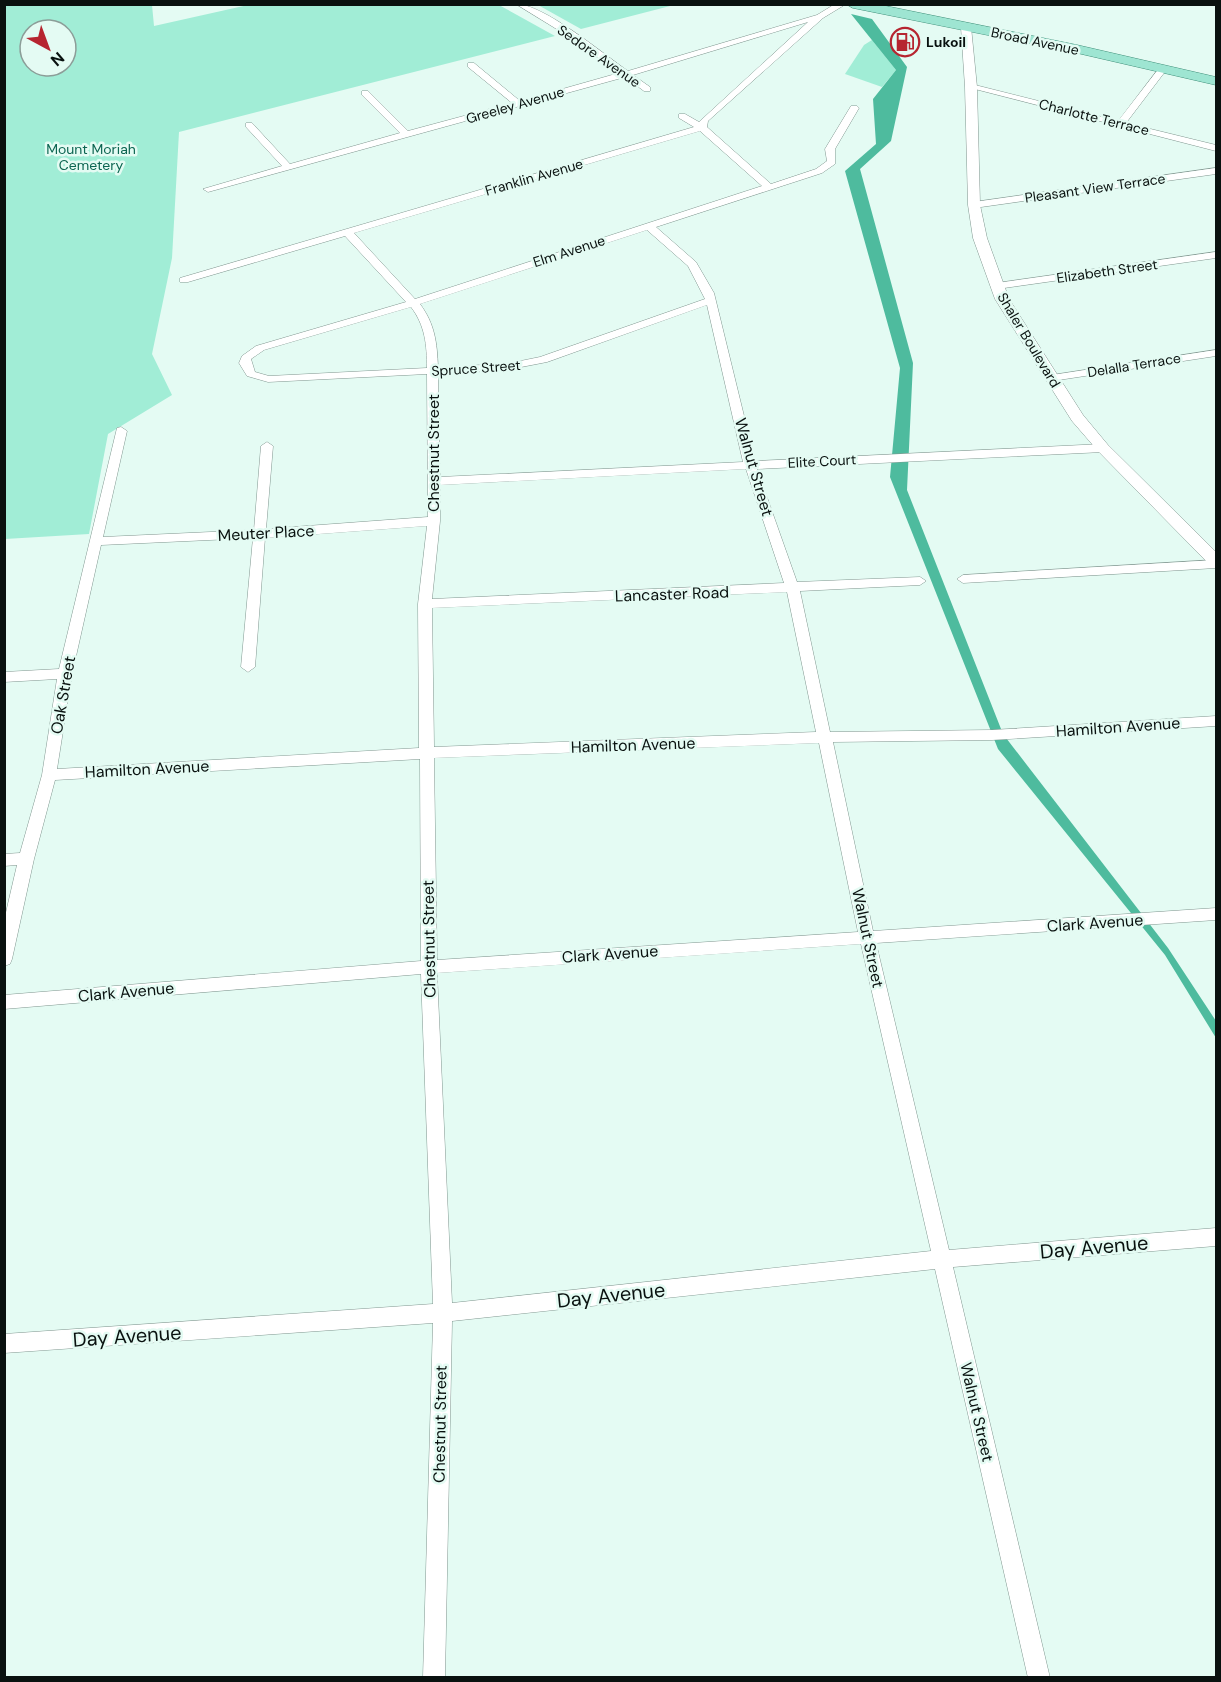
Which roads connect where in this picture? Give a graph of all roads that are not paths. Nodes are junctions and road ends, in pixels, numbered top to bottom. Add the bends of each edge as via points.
1 (520, 4) edge
2 (842, 4) edge
3 (853, 4) edge
4 (820, 16) junction
5 (966, 27) junction
6 (471, 65) dead end
7 (1163, 69) junction
8 (627, 74) junction
9 (1216, 81) edge
10 (971, 87) junction
11 (647, 89) dead end
12 (365, 93) dead end
13 (519, 104) junction
14 (854, 108) dead end
15 (682, 116) dead end
16 (1120, 124) junction
17 (249, 125) dead end
18 (702, 128) junction
19 (407, 135) junction
20 (1216, 148) edge
21 (289, 168) junction
22 (1216, 171) edge
23 (769, 187) junction
24 (208, 189) dead end
25 (974, 205) junction
26 (647, 225) junction
27 (346, 231) junction
28 (1216, 255) edge
29 (184, 280) dead end
30 (997, 286) junction
31 (711, 300) junction
32 (413, 303) junction
33 (1212, 353) edge
34 (246, 358) joint
35 (1216, 363) edge
36 (433, 371) junction
37 (1052, 378) junction
38 (121, 432) dead end
39 (267, 446) dead end
40 (1103, 448) junction
41 (750, 465) junction
42 (434, 481) junction
43 (434, 521) junction
44 (258, 534) junction
45 (98, 541) junction
46 (1216, 562) edge
47 (963, 579) dead end
48 (920, 581) dead end
49 (793, 589) junction
50 (424, 604) junction
51 (248, 667) dead end
52 (65, 674) junction
53 (4, 677) edge
54 (1216, 721) edge
55 (825, 737) junction
56 (426, 753) junction
57 (49, 775) junction
58 (26, 859) junction
59 (4, 860) edge
60 (1216, 914) edge
61 (867, 937) junction
62 (4, 959) edge
63 (429, 967) junction
64 (4, 1002) edge
65 (1214, 1237) edge
66 (941, 1259) junction
67 (443, 1313) junction
68 (4, 1344) edge
69 (434, 1677) edge
70 (1039, 1677) edge

1 - 8 street, Sedore Avenue
2 - 4 street
3 - 5 main road, Broad Avenue
4 - 8 street, Greeley Avenue
4 - 18 street via 704,120
5 - 7 main road, Broad Avenue
5 - 10 street, Shaler Boulevard
6 - 13 street
7 - 9 main road, Broad Avenue
7 - 16 street
8 - 11 street, Sedore Avenue
8 - 13 street, Greeley Avenue
10 - 16 street, Charlotte Terrace
10 - 25 street, Shaler Boulevard
12 - 19 street
13 - 19 street, Greeley Avenue
14 - 23 street, Elm Avenue via 830,149 834,158 827,167
15 - 18 street
16 - 20 street, Charlotte Terrace
17 - 21 street
18 - 23 street
18 - 27 street, Franklin Avenue
19 - 21 street, Greeley Avenue
21 - 24 street, Greeley Avenue
22 - 25 street, Pleasant View Terrace
23 - 26 street, Elm Avenue
25 - 30 street, Shaler Boulevard via 980,238
26 - 31 street, Walnut Street via 692,264
26 - 32 street, Elm Avenue
27 - 29 street, Franklin Avenue
27 - 32 street, Chestnut Street
28 - 30 street, Elizabeth Street
30 - 37 street, Shaler Boulevard
31 - 36 street, Spruce Street via 543,360 506,367
31 - 41 street, Walnut Street
32 - 34 street, Elm Avenue via 260,348
32 - 36 street, Chestnut Street via 423,317 432,343
33 - 35 street
33 - 37 street, Delalla Terrace
34 - 36 street, Spruce Street via 246,369 251,374 268,379
36 - 42 street, Chestnut Street
37 - 40 street, Shaler Boulevard via 1077,418
38 - 45 street, Oak Street
39 - 44 street
40 - 41 street, Elite Court
40 - 46 street, Shaler Boulevard
41 - 42 street, Elite Court
41 - 49 street, Walnut Street
42 - 43 street, Chestnut Street
43 - 44 street, Meuter Place
43 - 50 street, Chestnut Street
44 - 45 street, Meuter Place
44 - 51 street
45 - 52 street, Oak Street
46 - 47 street
48 - 49 street, Lancaster Road
49 - 50 street, Lancaster Road
49 - 55 street, Walnut Street
50 - 56 street, Chestnut Street
52 - 53 street
52 - 57 street, Oak Street
54 - 55 street, Hamilton Avenue via 997,735
55 - 56 street, Hamilton Avenue
55 - 61 street, Walnut Street
56 - 57 street, Hamilton Avenue
56 - 63 street, Chestnut Street
57 - 58 street, Oak Street
58 - 59 street
58 - 62 street, Oak Street
60 - 61 street, Clark Avenue
61 - 63 street, Clark Avenue
61 - 66 street, Walnut Street
63 - 64 street, Clark Avenue
63 - 67 street, Chestnut Street
65 - 66 street, Day Avenue
66 - 67 street, Day Avenue
66 - 70 street, Walnut Street
67 - 68 street, Day Avenue
67 - 69 street, Chestnut Street

